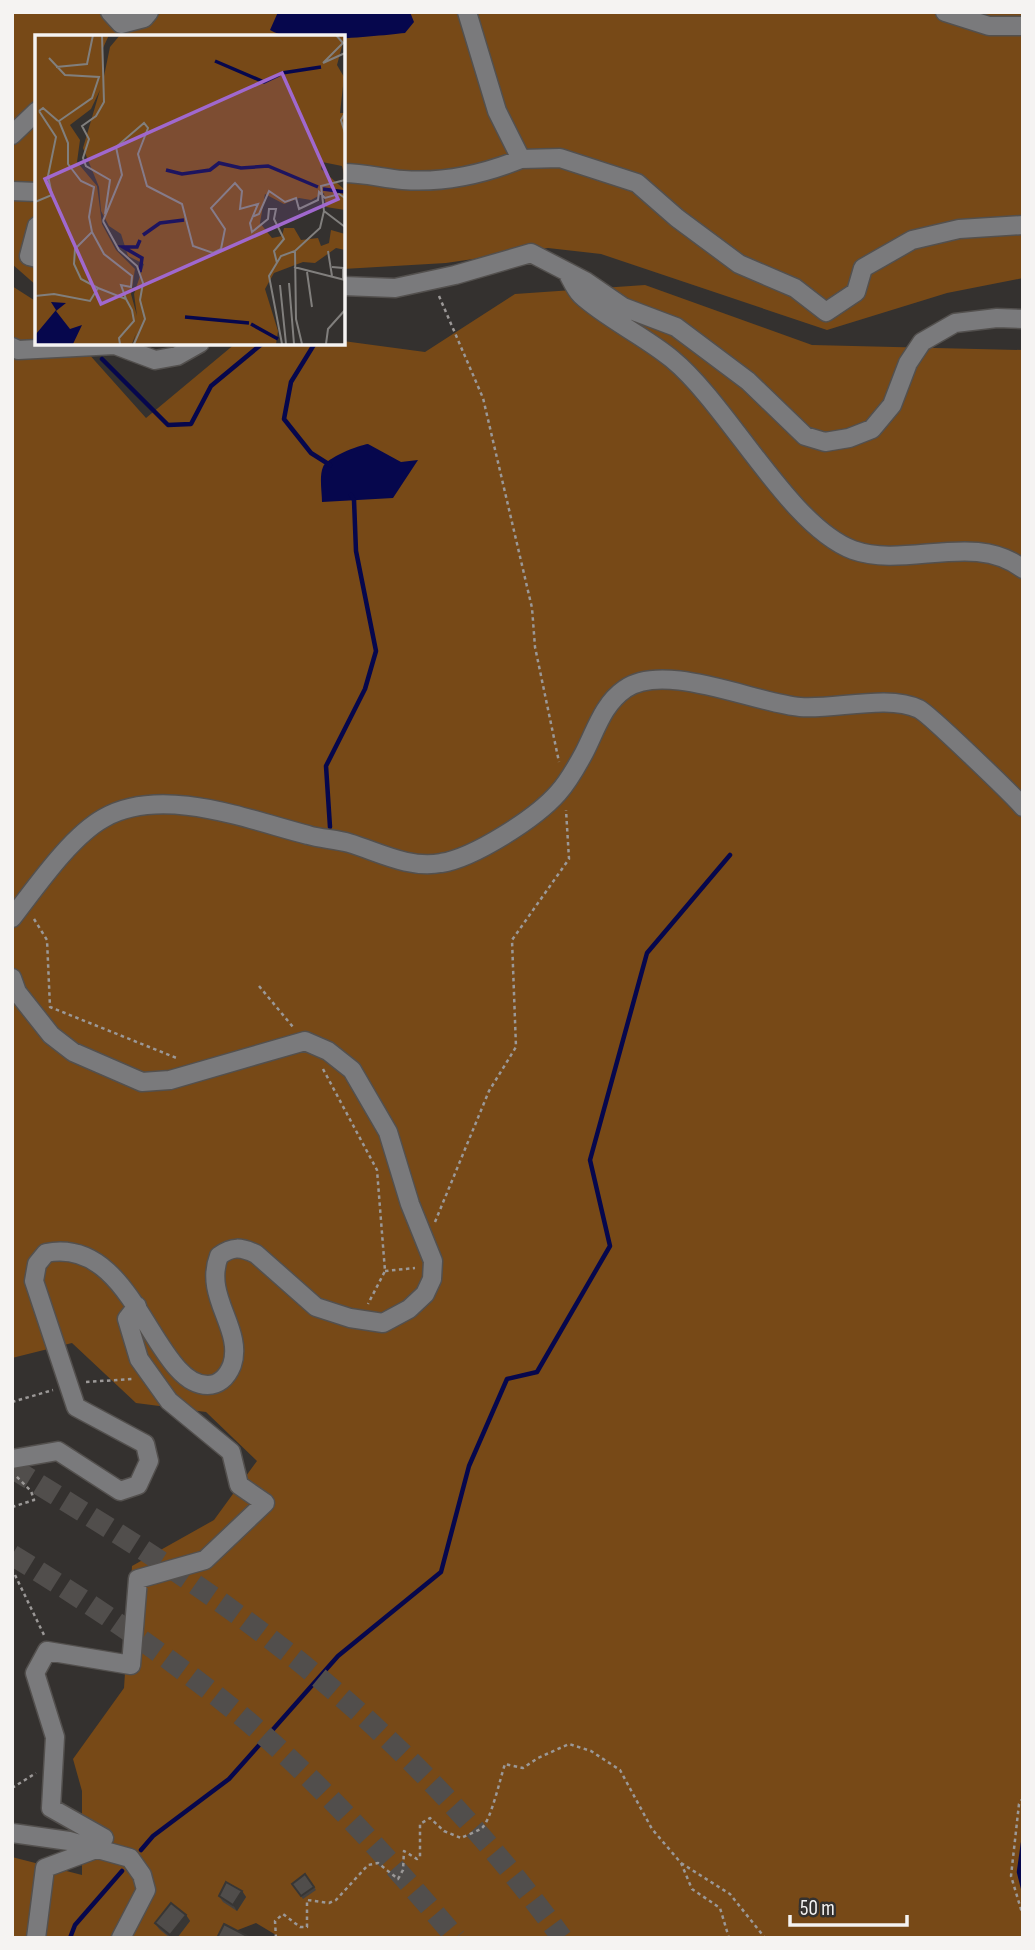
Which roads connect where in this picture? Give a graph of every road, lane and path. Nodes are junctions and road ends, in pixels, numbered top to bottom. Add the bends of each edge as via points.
1 (149, 12) edge
2 (467, 12) edge
3 (946, 12) edge
4 (113, 24) edge
5 (1023, 26) edge
6 (35, 113) edge
7 (12, 135) edge
8 (521, 159) junction
9 (345, 173) edge
10 (12, 191) edge
11 (35, 192) edge
12 (1023, 225) edge
13 (35, 234) edge
14 (35, 258) edge
15 (566, 270) junction
16 (432, 280) junction
17 (345, 285) edge
18 (1023, 319) edge
19 (115, 345) edge
20 (115, 345) edge
21 (196, 345) edge
22 (12, 347) edge
23 (1023, 569) edge
24 (564, 783) junction
25 (1023, 807) edge
26 (24, 903) junction
27 (12, 918) edge
28 (12, 978) edge
29 (259, 986) dead end
30 (305, 1041) junction
31 (179, 1059) dead end
32 (320, 1065) dead end
33 (426, 1244) junction
34 (433, 1268) junction
35 (385, 1271) junction
36 (137, 1306) junction
37 (361, 1318) junction
38 (12, 1459) edge
39 (12, 1472) edge
40 (12, 1507) edge
41 (15, 1575) dead end
42 (52, 1652) junction
43 (54, 1762) junction
44 (12, 1788) edge
45 (1023, 1798) edge
46 (12, 1833) edge
47 (96, 1849) junction
48 (681, 1863) junction
49 (1023, 1916) edge
50 (36, 1938) edge
51 (121, 1938) edge
52 (276, 1938) edge
53 (729, 1938) edge
54 (765, 1938) edge

1 - 4 street via 144,18
2 - 8 street via 497,111
3 - 5 street via 989,26
6 - 7 street
8 - 9 street via 487,172 441,179
8 - 12 street via 560,158 637,183 739,264 795,288 826,312 856,292 863,268 912,240 958,229
10 - 11 street
13 - 14 street via 29,256
15 - 16 street via 531,253
15 - 18 street via 623,307 676,327 748,381 805,436 825,442 872,429 892,405 908,363 922,342 955,323
15 - 23 street via 580,294 674,360 791,500 828,537 876,556 985,552
16 - 17 street via 395,288
16 - 24 path via 483,398 532,608 535,647
19 - 22 street via 18,351
20 - 21 street via 155,360 177,356
24 - 25 street via 610,701 645,681 672,680 799,707 881,704 920,709
24 - 26 street via 498,839 442,863 420,865 216,810 159,805 124,810 103,818 58,857
24 - 33 path via 569,859 512,940 516,1047 489,1091
26 - 27 street
26 - 31 path via 47,940 50,1007
28 - 30 street via 51,1035 74,1052 142,1082 170,1080
29 - 30 path
30 - 33 street via 328,1051 358,1080 388,1132
32 - 35 path via 377,1170
33 - 34 street
34 - 35 path
34 - 37 street via 425,1294 409,1310 383,1323
35 - 37 path
36 - 37 street via 176,1367 206,1386 226,1377 234,1356 214,1281 219,1256 229,1249 244,1248 256,1254 316,1307
36 - 38 street via 108,1271 89,1260 67,1251 40,1256 34,1281 76,1407 145,1444 149,1461 138,1485 120,1491 108,1486 58,1451
36 - 42 street via 127,1319 139,1359 169,1401 231,1452 239,1485 265,1503 205,1560 138,1579 131,1665
39 - 40 path via 32,1491 34,1500
41 - 42 path
42 - 43 street via 47,1651 35,1673 55,1737
43 - 44 path
43 - 47 street via 51,1808 104,1838
45 - 49 path via 1011,1876
46 - 47 street
47 - 50 street via 45,1867
47 - 51 street via 130,1858 142,1875 146,1890
48 - 52 path via 652,1829 620,1770 591,1751 569,1744 523,1769 505,1764 482,1828 461,1838 430,1818 420,1824 420,1857 404,1851 398,1880 378,1863 368,1865 336,1900 307,1900 307,1927 283,1914 275,1921
48 - 53 path via 692,1889 720,1908
48 - 54 path via 730,1894

